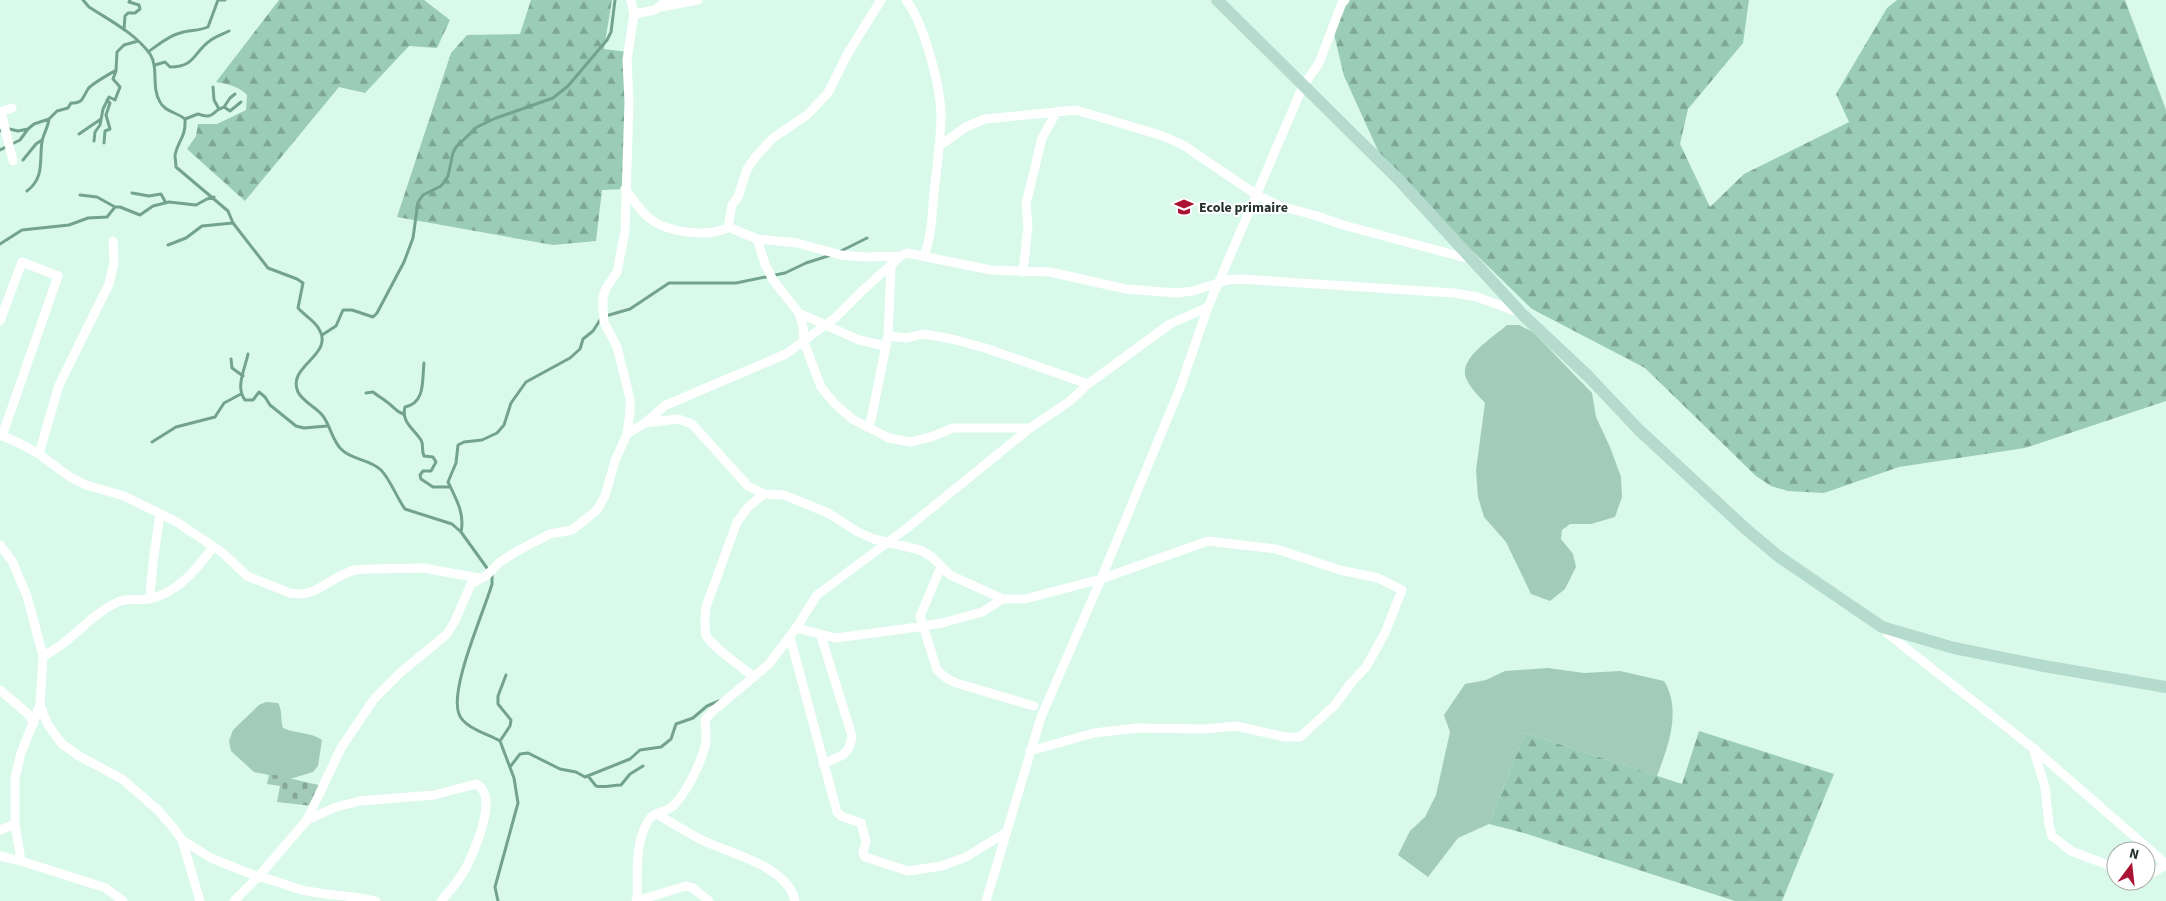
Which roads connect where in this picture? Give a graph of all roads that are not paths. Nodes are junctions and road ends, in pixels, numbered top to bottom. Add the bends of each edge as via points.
1 (631, 0) edge
2 (668, 0) edge
3 (698, 0) edge
4 (881, 0) edge
5 (906, 0) edge
6 (1217, 0) edge
7 (1345, 0) edge
8 (661, 7) junction
9 (634, 14) junction
10 (1303, 86) junction
11 (12, 108) dead end
12 (1057, 111) junction
13 (0, 112) edge
14 (939, 146) junction
15 (13, 162) dead end
16 (625, 188) junction
17 (1257, 195) junction
18 (728, 227) junction
19 (757, 238) junction
20 (113, 241) dead end
21 (901, 256) junction
22 (924, 256) junction
23 (1470, 259) junction
24 (891, 266) junction
25 (1023, 272) junction
26 (1218, 284) junction
27 (1208, 307) junction
28 (799, 313) junction
29 (1523, 315) junction
30 (0, 321) edge
31 (826, 325) junction
32 (888, 336) junction
33 (804, 342) junction
34 (886, 346) junction
35 (1088, 384) junction
36 (645, 423) junction
37 (867, 428) junction
38 (1030, 428) junction
39 (627, 434) junction
40 (1, 436) edge
41 (39, 454) junction
42 (764, 494) junction
43 (160, 514) junction
44 (887, 543) junction
45 (0, 545) edge
46 (214, 547) junction
47 (941, 567) junction
48 (479, 578) junction
49 (1101, 579) junction
50 (150, 599) junction
51 (1003, 599) junction
52 (923, 626) junction
53 (1882, 626) junction
54 (796, 628) junction
55 (821, 636) junction
56 (790, 637) junction
57 (43, 656) junction
58 (754, 677) junction
59 (2166, 687) edge
60 (0, 690) edge
61 (40, 705) junction
62 (1034, 706) dead end
63 (34, 723) junction
64 (2033, 748) junction
65 (1030, 750) junction
66 (823, 764) junction
67 (657, 814) junction
68 (307, 820) junction
69 (15, 824) junction
70 (0, 830) edge
71 (1005, 834) junction
72 (182, 840) junction
73 (0, 856) edge
74 (20, 861) junction
75 (2106, 865) edge
76 (2166, 865) edge
77 (258, 877) junction
78 (339, 898) edge
79 (123, 901) edge
80 (200, 901) edge
81 (234, 901) edge
82 (376, 901) edge
83 (441, 901) edge
84 (637, 901) edge
85 (709, 901) edge
86 (795, 901) edge
87 (986, 901) edge

1 - 9 street
2 - 8 street
3 - 8 street
4 - 18 street via 828,92 807,115 773,138 747,169 732,205
5 - 14 street via 924,32 940,100
6 - 10 street
7 - 10 street via 1319,62
8 - 9 street
9 - 16 street via 627,60 629,102
10 - 17 street
10 - 23 street via 1399,180
11 - 13 street
12 - 14 street via 978,121
12 - 17 street via 1076,110 1163,136 1183,145
12 - 25 street via 1042,138 1026,204 1028,226
13 - 15 street
14 - 22 street via 928,247
16 - 18 street via 650,220 663,226 687,232 722,231
16 - 39 street via 625,230 617,272 603,298 603,309 604,322 617,347 630,400
17 - 23 street via 1292,210
17 - 26 street
18 - 19 street
19 - 21 street via 796,243 841,255
19 - 28 street via 773,280
20 - 41 street via 114,263 109,284 59,384
21 - 22 street
21 - 24 street
22 - 25 street via 991,270
23 - 29 street
24 - 31 street
24 - 32 street
25 - 26 street via 1050,272 1126,289 1176,293
26 - 27 street
26 - 29 street via 1240,279 1454,293 1478,297
27 - 35 street via 1170,324
27 - 49 street via 1180,388
28 - 31 street
28 - 33 street
29 - 53 street via 1639,430 1747,530 1778,556
30 - 40 street via 22,262 58,276
31 - 33 street
31 - 34 street via 859,340
32 - 34 street
32 - 35 street via 907,338 923,334 952,339
33 - 36 street via 786,354 666,404
33 - 37 street via 821,387 846,414
34 - 37 street
35 - 38 street via 1070,401
36 - 39 street
36 - 42 street via 678,419 692,424 748,486
37 - 38 street via 910,442 953,428
38 - 44 street
39 - 48 street via 597,510 572,530 550,534 500,562
40 - 41 street
41 - 43 street via 86,485 124,496
42 - 44 street via 784,495 800,501 828,513 858,532
42 - 58 street via 737,522 705,614 706,634 711,643
43 - 46 street
43 - 50 street via 151,565
44 - 47 street via 920,550
44 - 54 street via 817,594
45 - 57 street via 12,561 27,596
46 - 48 street via 247,576 290,593 314,591 354,570 423,568
46 - 50 street via 187,578
47 - 51 street via 950,575
47 - 52 street via 920,616
48 - 68 street via 471,584 447,634 374,699 341,748
49 - 51 street via 1025,599
49 - 65 street via 1040,717
49 - 65 street via 1208,541 1276,549 1340,570 1378,578 1402,590 1385,633 1366,667 1335,705 1300,737 1285,738 1236,726 1138,728 1094,733
50 - 57 street via 118,601 57,650
51 - 52 street via 982,612
52 - 55 street via 836,638
52 - 62 street via 937,670 946,678
53 - 59 street via 1954,648
53 - 64 street
54 - 55 street
54 - 56 street
55 - 66 street via 852,736 850,748 845,753
56 - 58 street
56 - 66 street
57 - 61 street
58 - 67 street via 705,720 704,752 694,774 675,804
60 - 63 street
61 - 63 street
61 - 72 street via 48,725 62,744 122,778 158,810
63 - 69 street via 15,778
64 - 75 street via 2045,787 2052,836 2070,852
64 - 76 street
65 - 71 street
66 - 71 street via 837,812 861,823 866,842 864,852 871,859 908,871 942,866 966,857
67 - 84 street via 647,823 638,850
67 - 86 street via 770,871 786,884
68 - 77 street
68 - 83 street via 360,801 434,795 476,784 480,786 486,806 480,838 466,868
69 - 70 street
69 - 74 street
71 - 87 street
72 - 77 street via 224,864
72 - 80 street
73 - 74 street
74 - 79 street via 106,888
77 - 78 street
77 - 81 street
78 - 82 street via 359,896
84 - 85 street via 686,886

